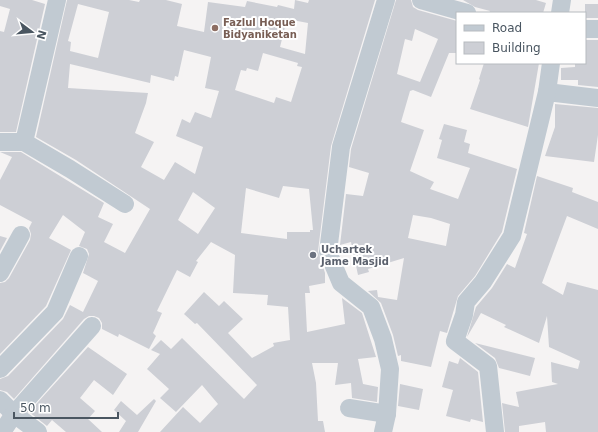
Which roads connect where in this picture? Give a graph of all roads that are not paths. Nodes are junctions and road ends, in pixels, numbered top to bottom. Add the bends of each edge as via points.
1 (57, 0) edge
2 (386, 0) edge
3 (421, 0) edge
4 (562, 0) edge
5 (463, 12) edge
6 (560, 12) edge
7 (586, 29) edge
8 (598, 29) edge
9 (551, 64) edge
10 (547, 92) junction
11 (598, 98) edge
12 (0, 142) edge
13 (24, 142) junction
14 (125, 204) dead end
15 (21, 235) dead end
16 (79, 256) dead end
17 (0, 273) edge
18 (92, 326) dead end
19 (0, 369) edge
20 (0, 400) edge
21 (349, 408) dead end
22 (14, 414) junction
23 (387, 414) junction
24 (2, 432) edge
25 (38, 432) edge
26 (383, 432) edge
27 (495, 432) edge

1 - 13 street
2 - 23 street via 341,147 328,252 341,283 371,307 383,339 390,369
3 - 5 street
4 - 6 street
7 - 8 street
9 - 10 street
10 - 11 street
10 - 27 street via 512,236 484,282 466,302 454,341 488,366
12 - 13 street
13 - 14 street
15 - 17 street
16 - 19 street via 55,312
18 - 22 street
20 - 22 street
21 - 23 street
22 - 24 street
22 - 25 street
23 - 26 street

